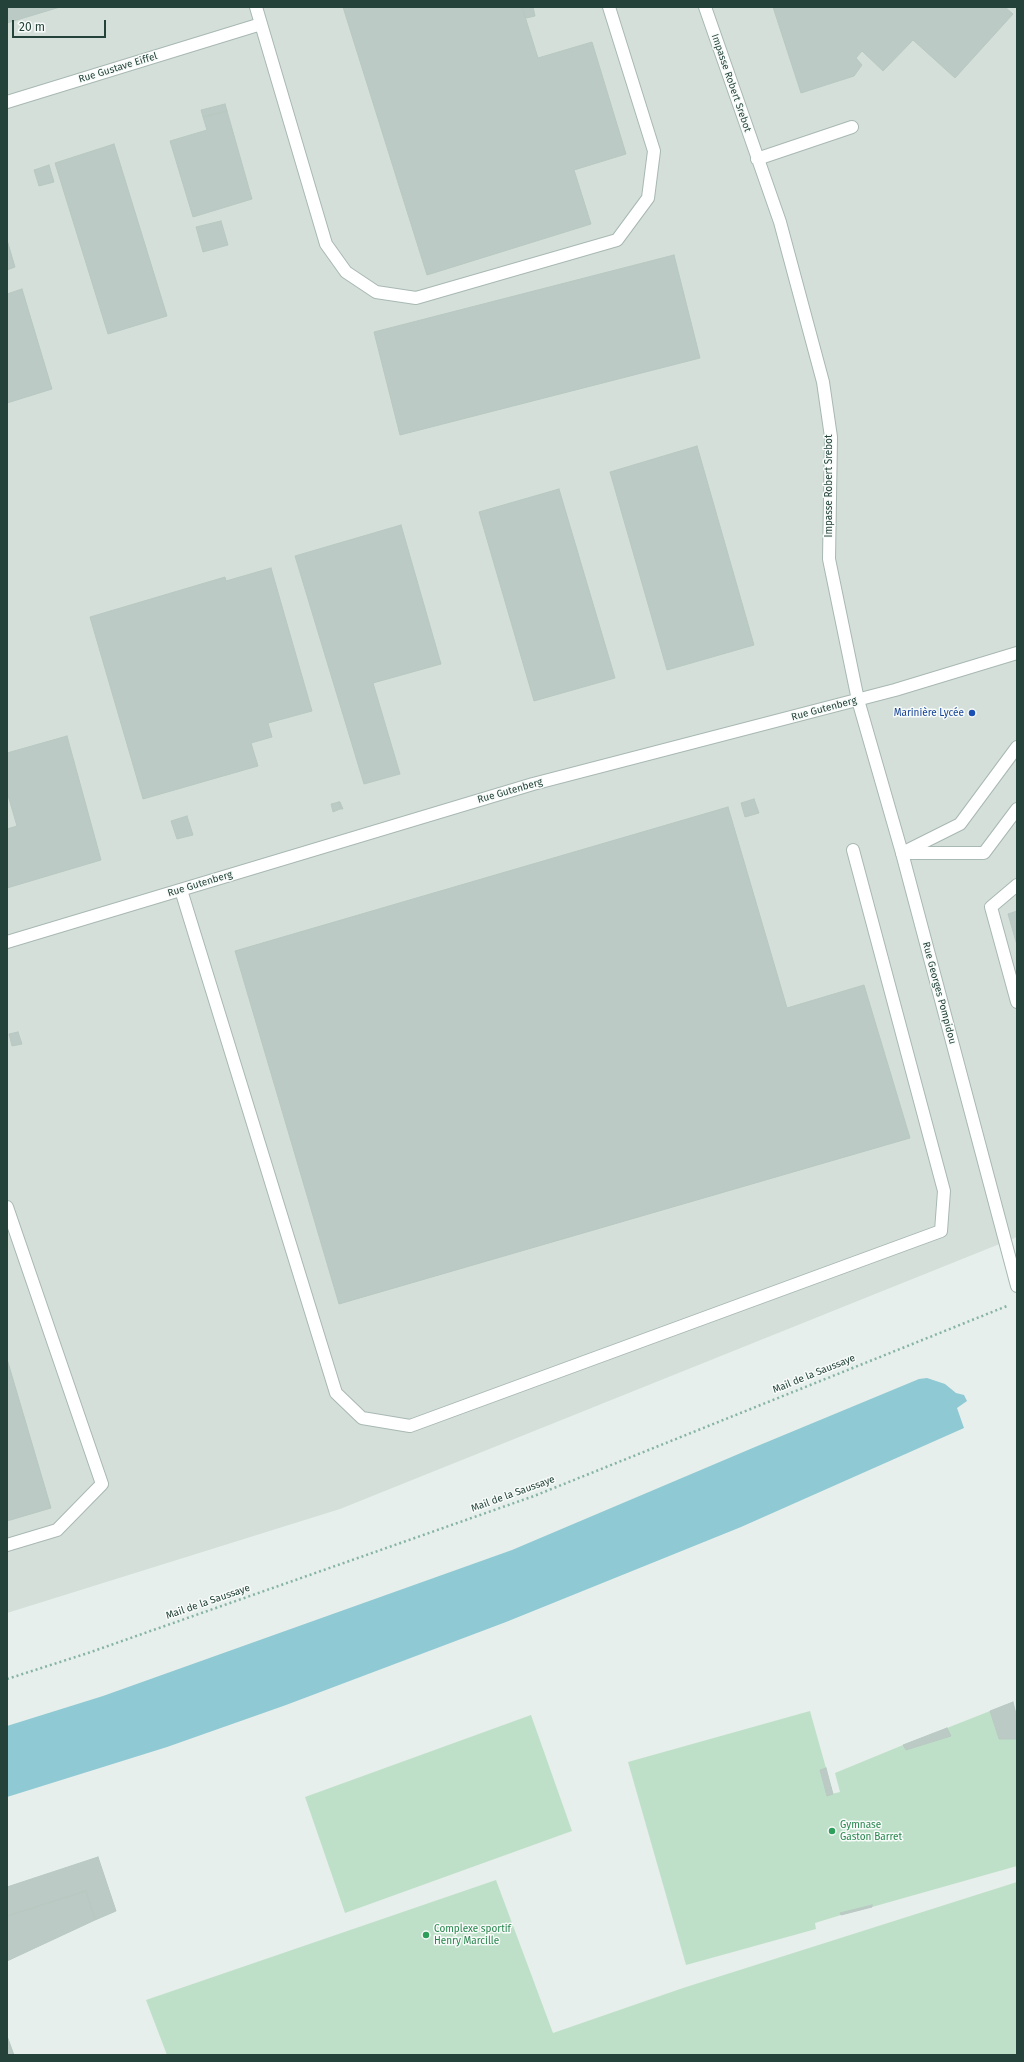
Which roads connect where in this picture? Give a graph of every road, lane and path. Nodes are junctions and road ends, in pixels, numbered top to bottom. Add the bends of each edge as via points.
1 (256, 7) edge
2 (609, 7) edge
3 (705, 7) edge
4 (261, 24) junction
5 (7, 102) edge
6 (852, 127) dead end
7 (757, 159) junction
8 (1017, 653) edge
9 (858, 700) junction
10 (1017, 747) edge
11 (1017, 809) edge
12 (853, 850) dead end
13 (902, 853) junction
14 (1017, 885) edge
15 (181, 890) junction
16 (7, 942) edge
17 (1017, 1002) edge
18 (7, 1206) edge
19 (1017, 1286) edge
20 (1010, 1305) dead end
21 (7, 1545) edge
22 (7, 1679) edge

1 - 4 street
2 - 4 street via 654,151 648,198 617,240 416,298 376,292 346,272 326,244
3 - 7 street, Impasse Robert Srebot
4 - 5 street, Rue Gustave Eiffel
6 - 7 street
7 - 9 street, Impasse Robert Srebot via 780,222 823,382 831,437 828,559
8 - 9 street, Rue Gutenberg
9 - 13 street, Rue Georges Pompidou
9 - 15 street, Rue Gutenberg via 533,784
10 - 13 street via 960,824
11 - 13 street via 984,853
12 - 15 street via 944,1191 941,1231 410,1426 362,1418 336,1392
13 - 19 street, Rue Georges Pompidou
14 - 17 street via 991,907
15 - 16 street, Rue Gutenberg
18 - 21 street via 102,1484 57,1530
20 - 22 path, Mail de la Saussaye via 534,1496 88,1653

